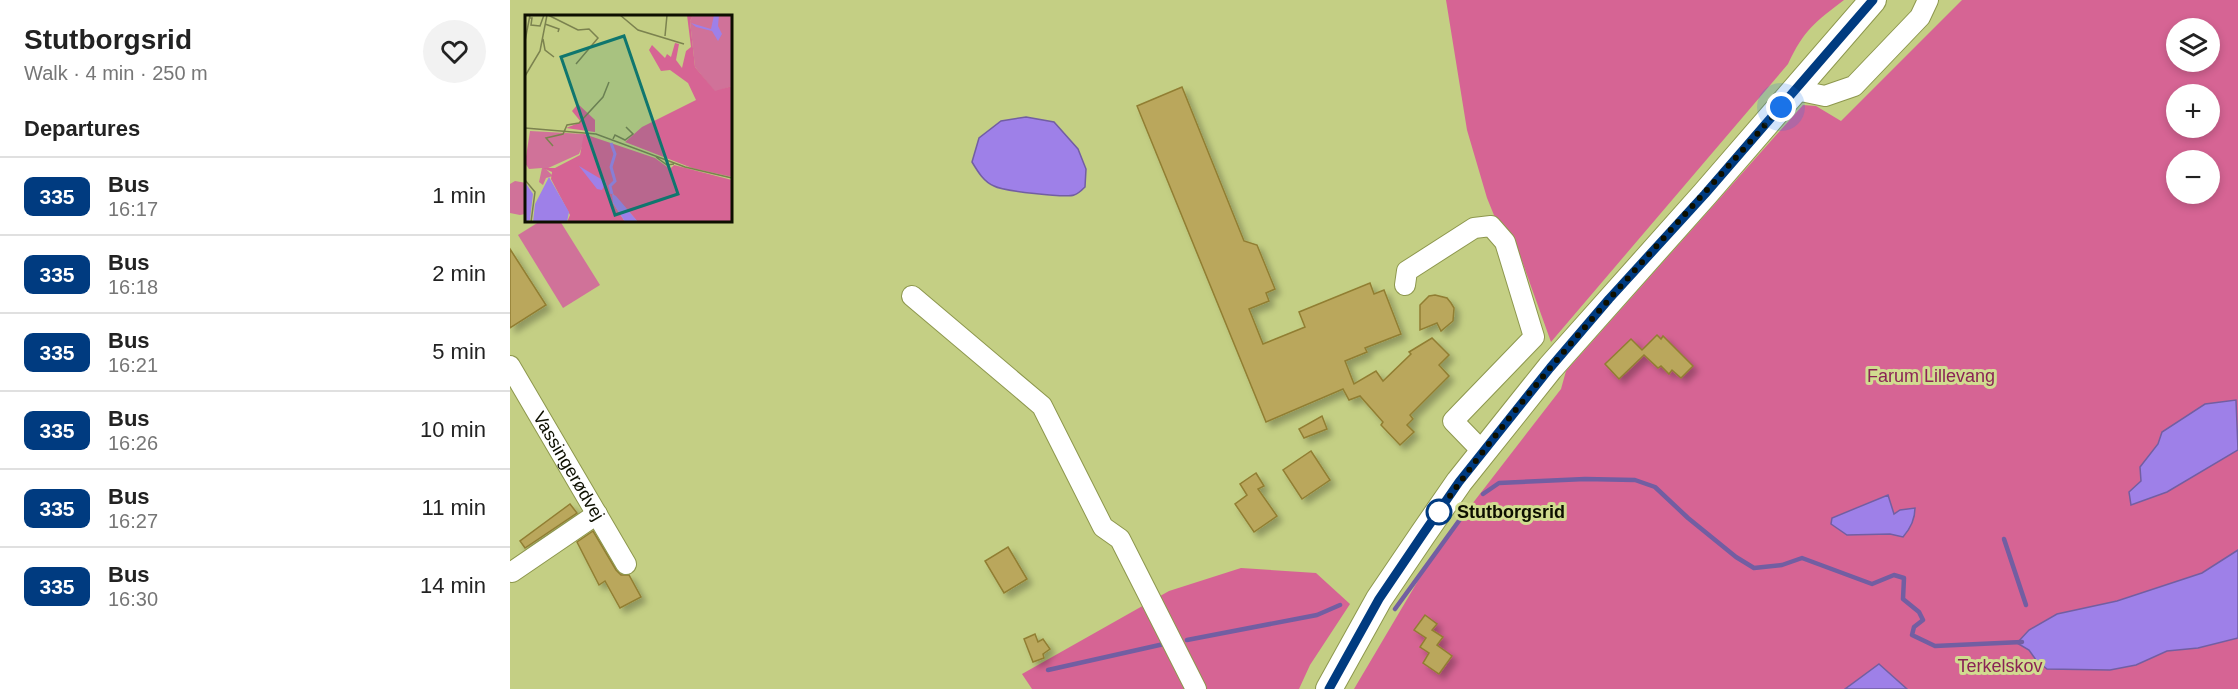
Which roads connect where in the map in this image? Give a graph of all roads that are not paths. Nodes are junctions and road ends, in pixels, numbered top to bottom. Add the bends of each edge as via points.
1 (1873, 0) edge
2 (1928, 0) edge
3 (1796, 90) junction
4 (1405, 285) dead end
5 (912, 296) dead end
6 (1534, 337) junction
7 (510, 366) edge
8 (1550, 368) junction
9 (1483, 452) junction
10 (597, 514) junction
11 (626, 564) dead end
12 (512, 572) dead end
13 (1196, 689) edge
14 (1329, 689) edge

1 - 3 main road
2 - 3 lane via 1920,18 1854,86 1825,96
3 - 8 main road
4 - 6 lane via 1407,271 1474,228 1491,226 1505,242
5 - 13 lane via 1042,406 1103,527 1120,539
6 - 8 lane via 1541,359
6 - 9 lane via 1453,421
7 - 10 lane, Vassingerødvej
8 - 9 main road
9 - 14 main road via 1379,599
10 - 11 lane, Vassingerødvej
10 - 12 lane

